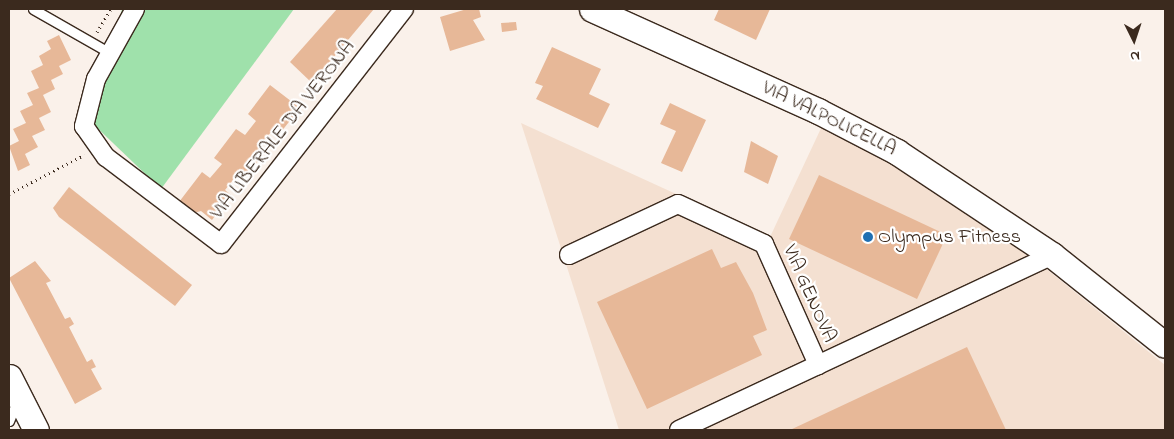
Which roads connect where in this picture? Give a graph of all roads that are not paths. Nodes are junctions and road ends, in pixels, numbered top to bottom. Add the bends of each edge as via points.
1 (32, 9) edge
2 (135, 9) edge
3 (404, 9) edge
4 (592, 9) edge
5 (110, 53) junction
6 (570, 255) dead end
7 (1052, 255) junction
8 (1165, 345) edge
9 (818, 365) junction
10 (14, 386) edge
11 (9, 421) edge
12 (36, 430) edge
13 (679, 430) edge

1 - 5 lane
2 - 5 street, VIA LIBERALE DA VERONA
3 - 5 street, VIA LIBERALE DA VERONA via 221,244 97,148 84,126 86,104
4 - 7 street, VIA VALPOLICELLA via 818,111 897,152
6 - 9 street, VIA GENOVA via 678,204 764,244
7 - 8 street, VIA VALPOLICELLA
7 - 9 street, VIA GENOVA
9 - 13 street, VIA GENOVA
10 - 11 lane
10 - 12 street

